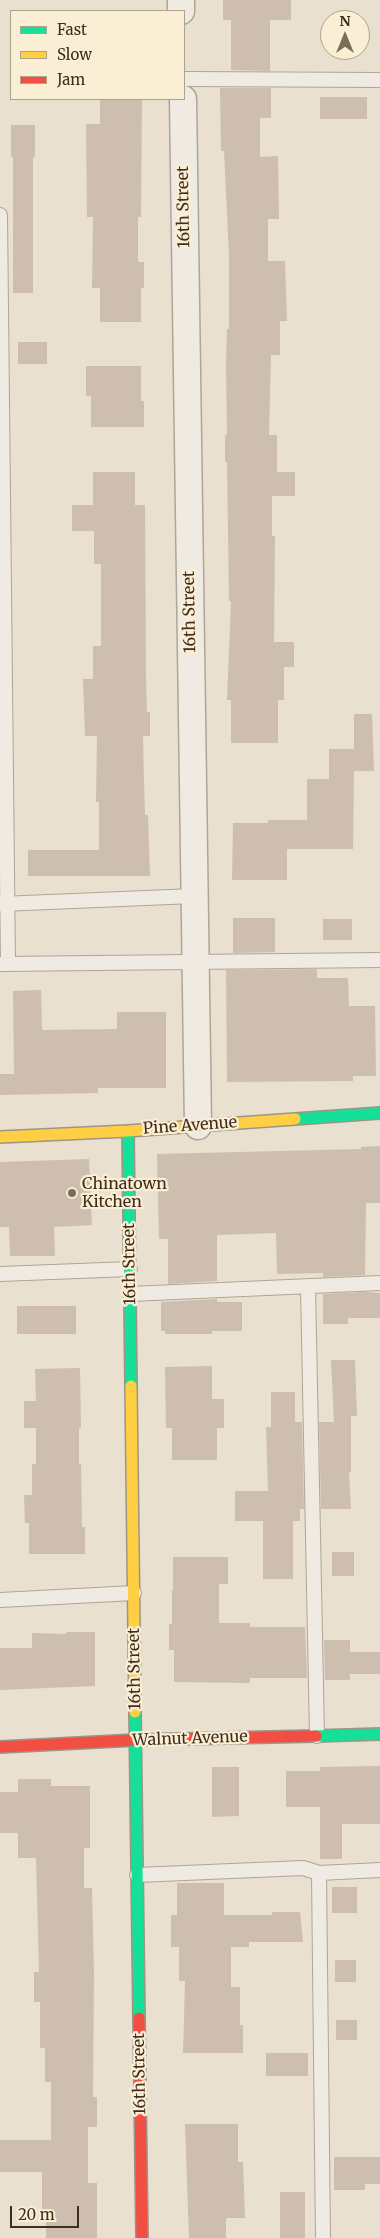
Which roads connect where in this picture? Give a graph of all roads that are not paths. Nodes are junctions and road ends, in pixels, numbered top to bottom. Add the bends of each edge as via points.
1 (185, 79) edge
2 (380, 80) edge
3 (183, 100) edge
4 (0, 215) edge
5 (194, 896) junction
6 (4, 904) edge
7 (380, 960) edge
8 (195, 962) junction
9 (4, 964) edge
10 (380, 1113) edge
11 (198, 1126) junction
12 (128, 1131) junction
13 (0, 1137) edge
14 (130, 1269) junction
15 (0, 1274) edge
16 (380, 1283) edge
17 (308, 1286) junction
18 (130, 1294) junction
19 (134, 1593) junction
20 (0, 1600) edge
21 (380, 1734) edge
22 (317, 1736) junction
23 (136, 1740) junction
24 (0, 1748) edge
25 (380, 1870) edge
26 (319, 1873) junction
27 (137, 1875) junction
28 (142, 2238) edge
29 (323, 2238) edge

1 - 2 lane
3 - 5 street, 16th Street
4 - 6 lane
5 - 6 lane
5 - 8 street, 16th Street
6 - 9 lane
7 - 8 lane
8 - 9 lane
8 - 11 street, 16th Street
10 - 11 street, Pine Avenue
11 - 12 street, Pine Avenue
12 - 13 street, Pine Avenue
12 - 14 street, 16th Street
14 - 15 lane
14 - 18 street, 16th Street
16 - 17 lane
17 - 18 lane
17 - 22 lane
18 - 19 street, 16th Street
19 - 20 lane
19 - 23 street, 16th Street
21 - 22 street, Walnut Avenue
22 - 23 street, Walnut Avenue
23 - 24 street, Walnut Avenue
23 - 27 street, 16th Street
25 - 26 lane
26 - 27 lane via 303,1868
26 - 29 lane
27 - 28 street, 16th Street

